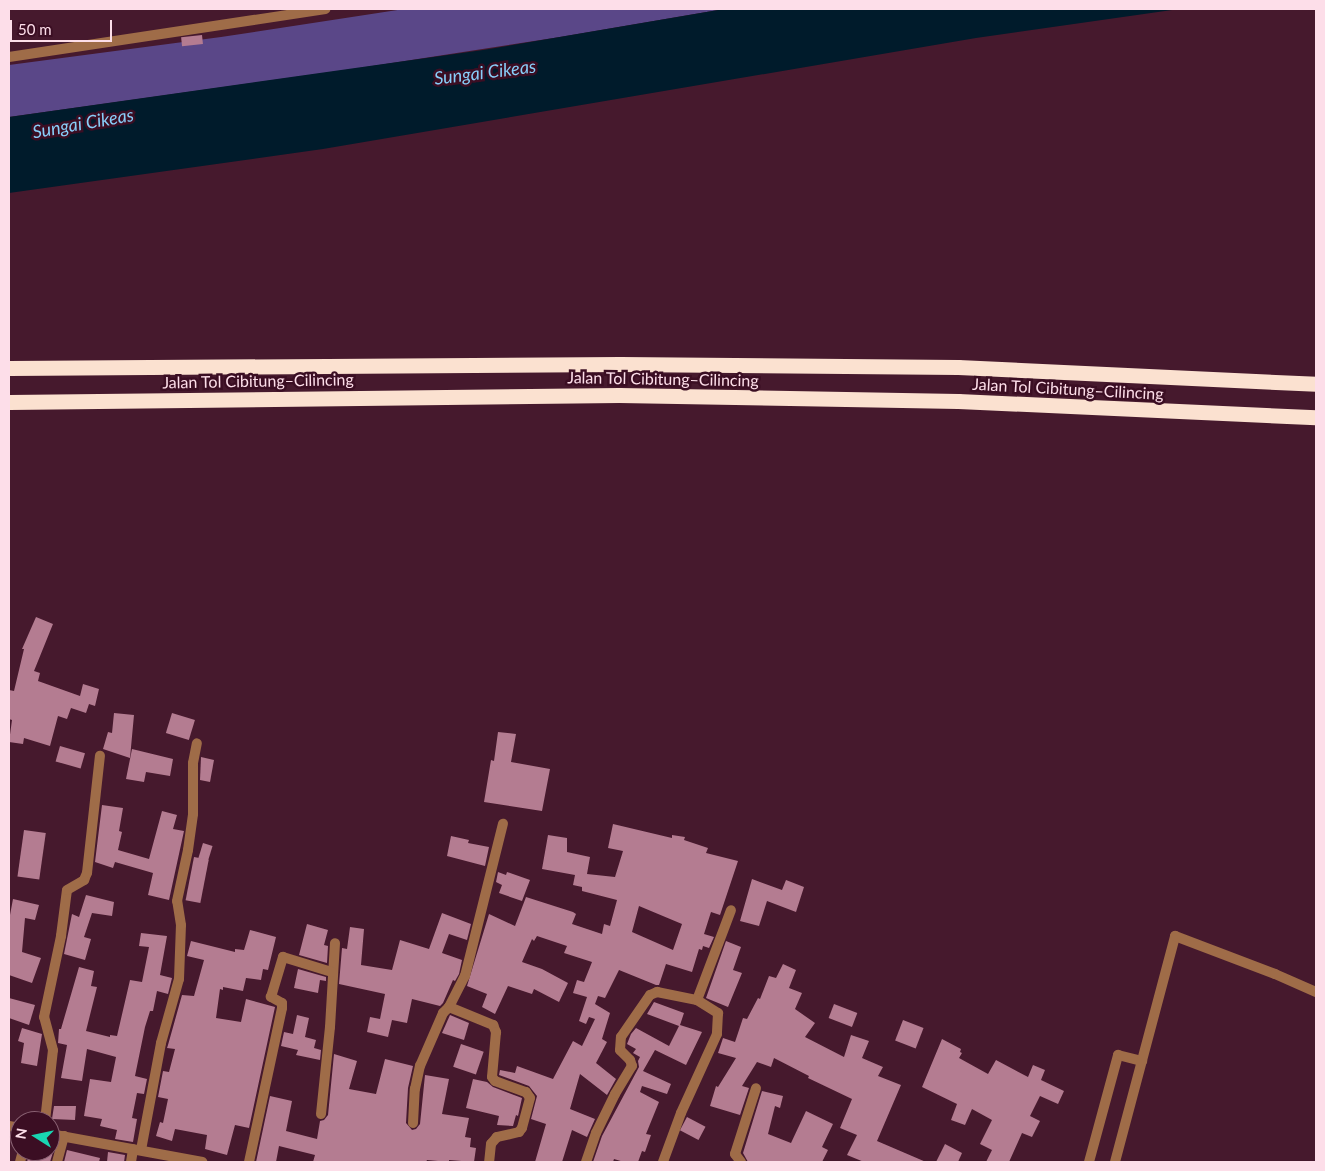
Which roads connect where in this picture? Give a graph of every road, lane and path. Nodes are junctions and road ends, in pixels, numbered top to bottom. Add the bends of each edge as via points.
1 (325, 9) edge
2 (312, 10) edge
3 (272, 13) edge
4 (9, 57) edge
5 (9, 368) edge
6 (1316, 377) edge
7 (1226, 381) junction
8 (1316, 384) edge
9 (9, 402) edge
10 (1316, 417) edge
11 (197, 743) dead end
12 (100, 756) dead end
13 (503, 824) dead end
14 (731, 910) dead end
15 (334, 943) dead end
16 (332, 972) junction
17 (1316, 992) edge
18 (697, 1000) junction
19 (449, 1007) junction
20 (1142, 1061) junction
21 (756, 1088) dead end
22 (46, 1111) edge
23 (321, 1114) dead end
24 (413, 1123) dead end
25 (60, 1135) edge
26 (64, 1136) junction
27 (137, 1149) junction
28 (58, 1162) edge
29 (131, 1162) edge
30 (202, 1162) edge
31 (249, 1162) edge
32 (489, 1162) edge
33 (586, 1162) edge
34 (663, 1162) edge
35 (741, 1162) edge
36 (1089, 1162) edge
37 (1114, 1162) edge

1 - 2 street
2 - 3 street
3 - 4 street
5 - 7 highway, Jalan Tol Cibitung–Cilincing via 620,364 938,367
6 - 7 highway
7 - 8 highway, Jalan Tol Cibitung–Cilincing
9 - 10 highway, Jalan Tol Cibitung–Cilincing via 619,395 958,402
11 - 27 street via 193,814 177,901 181,933 179,979
12 - 22 street via 87,873 84,880 67,890 44,1017 53,1050
13 - 19 street via 465,976
14 - 18 street
15 - 16 street
16 - 23 street
16 - 31 street via 283,958 271,997 282,1003 282,1008
17 - 20 street via 1174,936
18 - 33 street via 658,992 650,995 621,1037 620,1050 632,1066 600,1125
18 - 34 street via 718,1012 716,1034
19 - 24 street via 420,1066 414,1089
19 - 32 street via 493,1025 496,1032 492,1077 529,1095 522,1128 519,1132 496,1137 491,1144
20 - 36 street via 1118,1055
20 - 37 street
21 - 35 street via 735,1154
25 - 26 street
26 - 27 street
26 - 28 street
27 - 29 street
27 - 30 street

